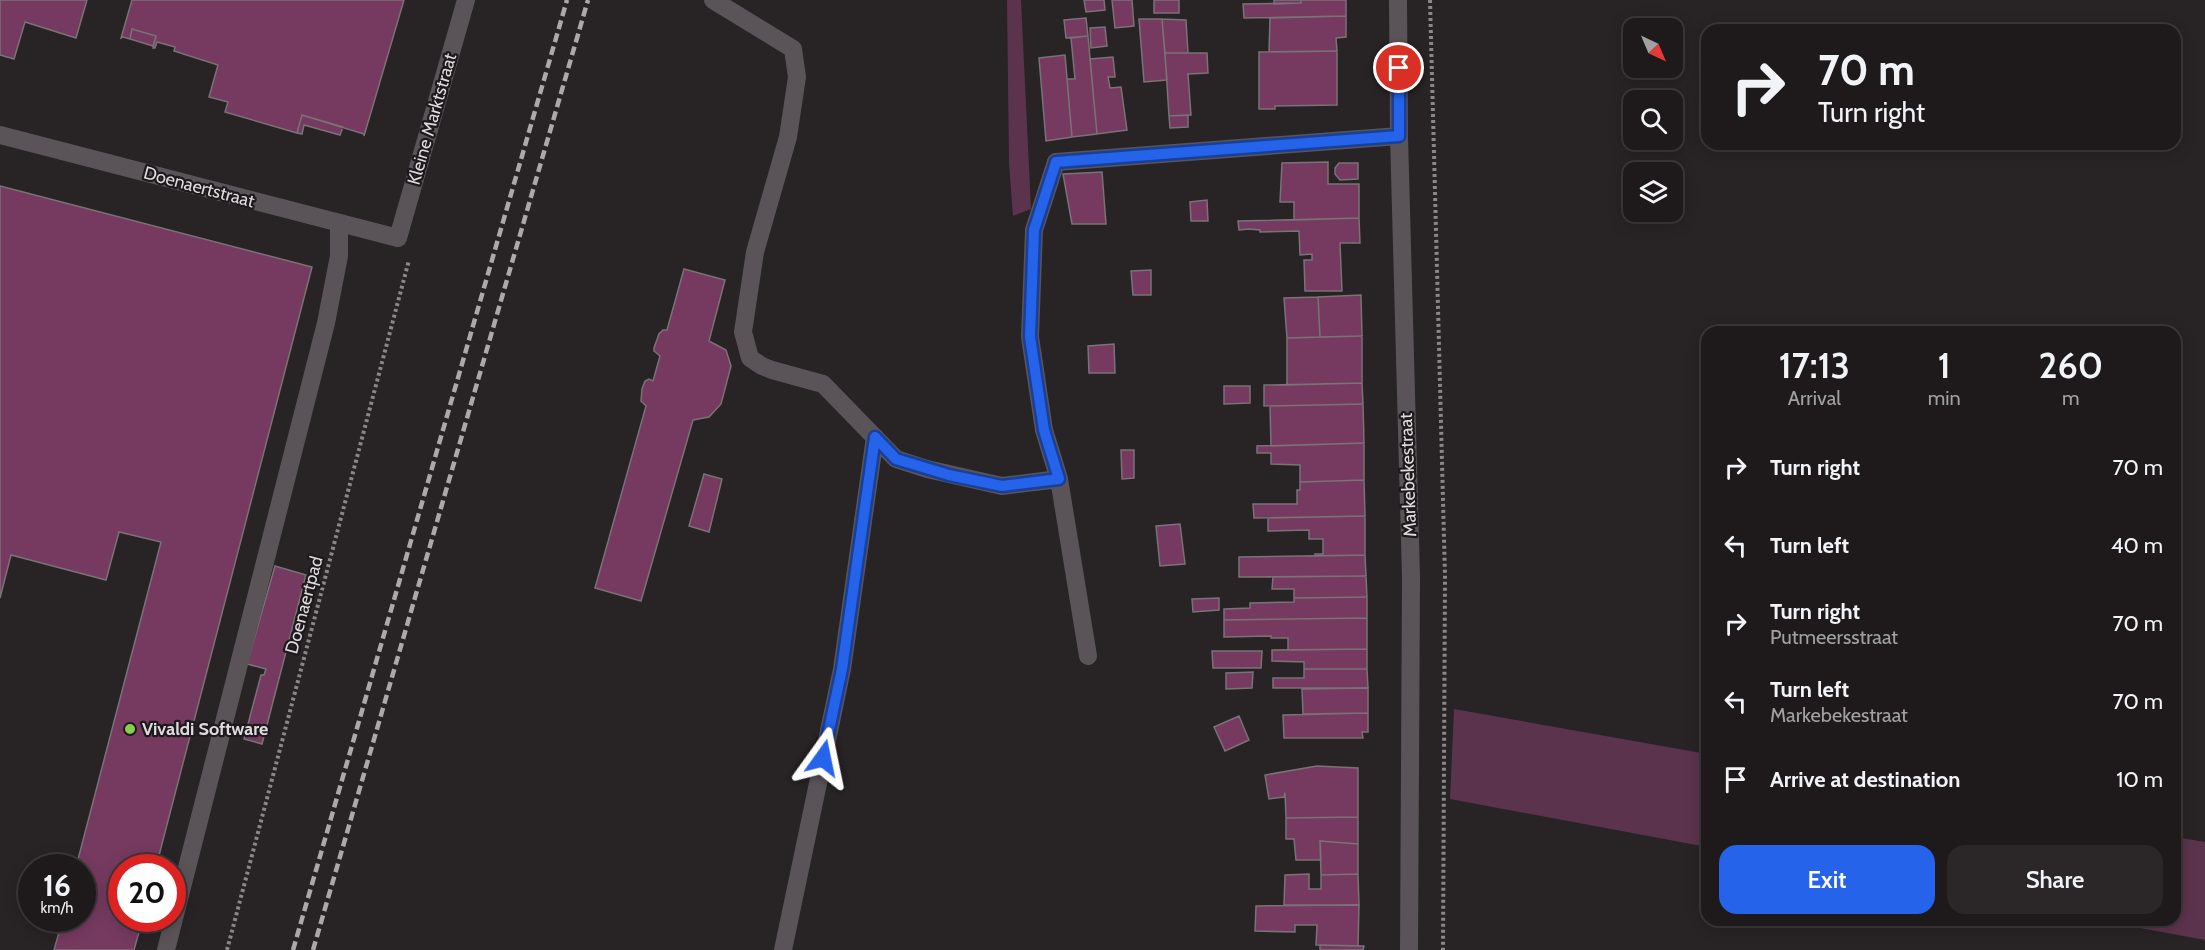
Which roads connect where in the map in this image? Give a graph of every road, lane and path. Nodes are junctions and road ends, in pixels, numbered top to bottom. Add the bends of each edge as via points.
1 (466, 0) edge
2 (713, 0) edge
3 (1398, 0) edge
4 (1430, 0) edge
5 (0, 135) edge
6 (1399, 136) junction
7 (339, 223) junction
8 (398, 238) joint
9 (407, 268) dead end
10 (875, 437) junction
11 (1059, 479) junction
12 (1088, 656) dead end
13 (166, 950) edge
14 (227, 950) edge
15 (783, 950) edge
16 (1408, 950) edge
17 (1443, 950) edge

1 - 8 street, Kleine Marktstraat
2 - 10 street via 794,49 796,68 788,137 755,252 743,332 750,358 762,366 823,384
3 - 6 street, Markebekestraat
4 - 17 path via 1445,577
5 - 7 street, Doenaertstraat
6 - 11 street via 1056,162 1034,230 1030,337 1044,430
6 - 16 street, Markebekestraat via 1411,577
7 - 8 street, Doenaertstraat
7 - 13 street via 339,256 326,323
9 - 14 path, Doenaertpad
10 - 11 street via 896,459 949,475 1002,486
10 - 15 street via 842,669
11 - 12 street

